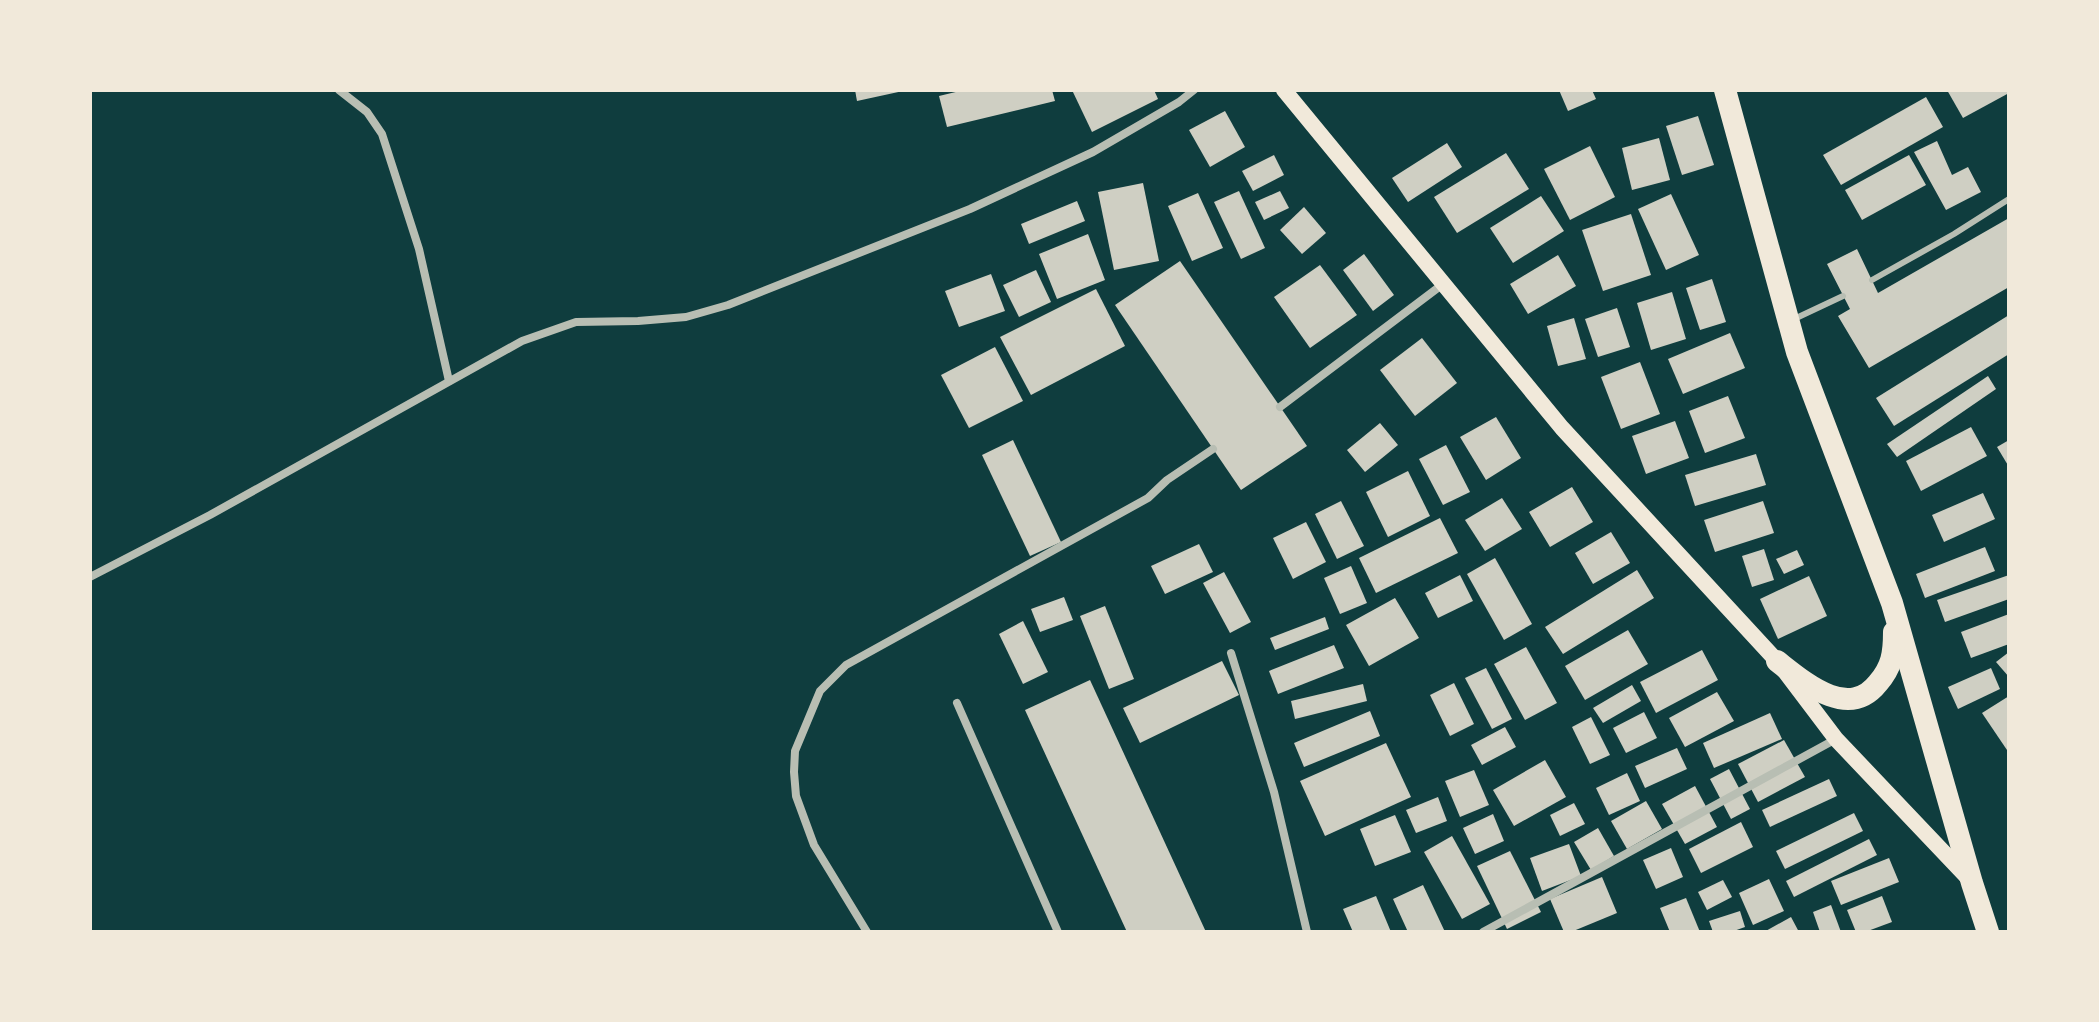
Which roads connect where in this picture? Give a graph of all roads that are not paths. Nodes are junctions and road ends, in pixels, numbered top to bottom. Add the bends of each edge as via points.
1 (339, 90) edge
2 (1194, 90) edge
3 (1284, 90) edge
4 (1725, 90) edge
5 (2009, 199) edge
6 (1872, 280) dead end
7 (1443, 284) junction
8 (1843, 296) dead end
9 (1788, 321) junction
10 (449, 381) junction
11 (1280, 407) dead end
12 (1213, 449) dead end
13 (90, 577) edge
14 (1892, 603) junction
15 (1231, 653) dead end
16 (1777, 661) junction
17 (957, 703) dead end
18 (1836, 739) junction
19 (1972, 883) junction
20 (867, 932) edge
21 (1058, 932) edge
22 (1307, 932) edge
23 (1483, 932) edge
24 (1988, 932) edge

1 - 10 street via 367,112 382,134 419,249
2 - 10 street via 1093,152 970,209 728,305 686,317 576,322 522,341
3 - 7 main road
4 - 9 highway
5 - 6 lane
7 - 11 street
7 - 16 main road via 1562,428
8 - 9 lane
9 - 14 highway
10 - 13 street
12 - 20 street via 1148,498 846,665 820,691 795,751 796,796 814,845
14 - 16 highway via 1892,662 1873,690 1853,700 1832,697
14 - 19 highway
15 - 22 street via 1274,792
16 - 18 main road
17 - 21 street
18 - 19 main road
18 - 23 street
19 - 24 highway

